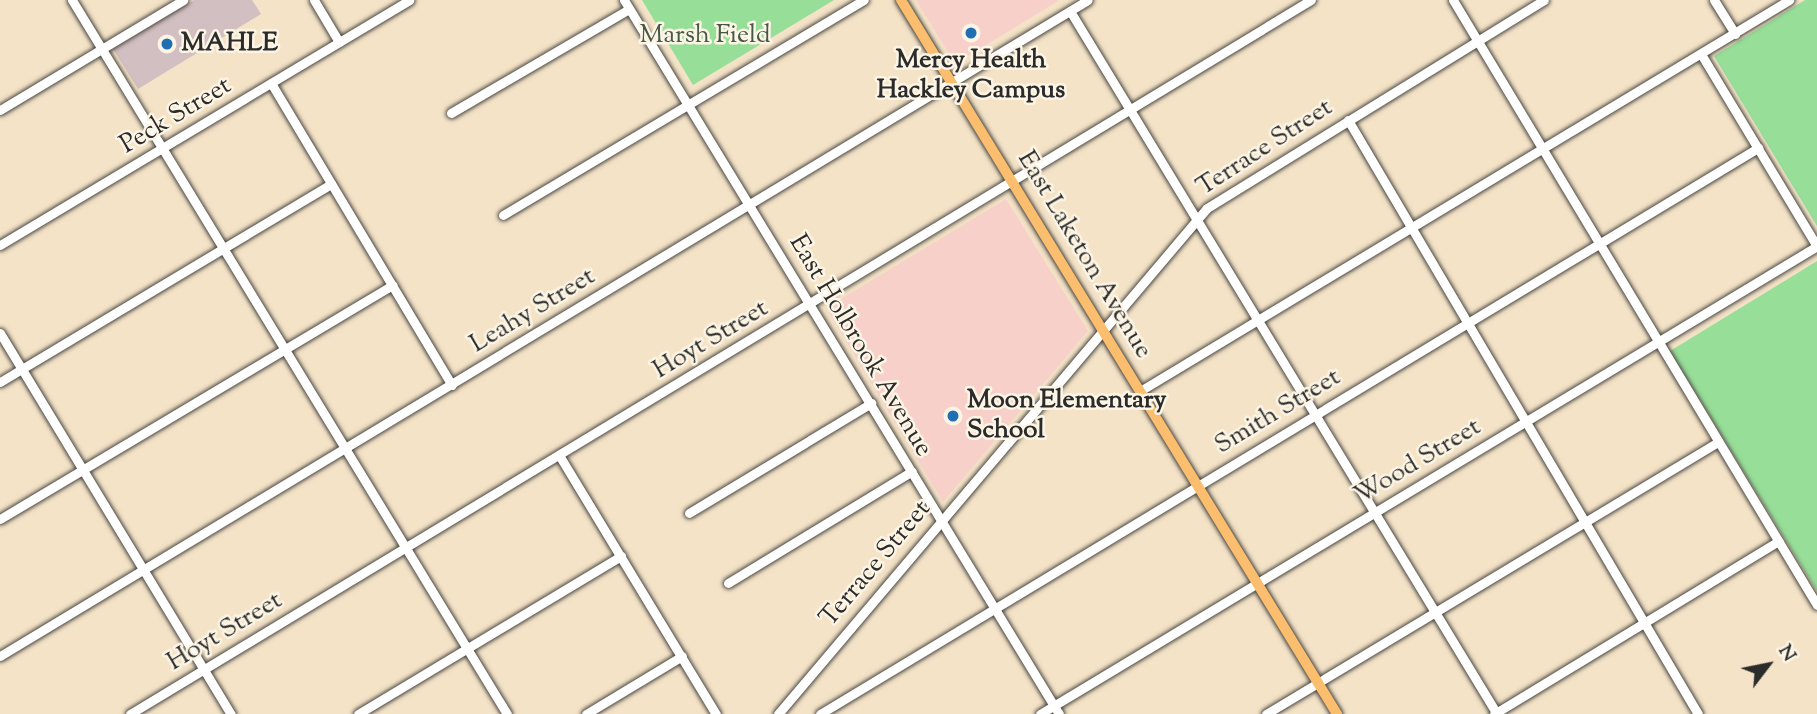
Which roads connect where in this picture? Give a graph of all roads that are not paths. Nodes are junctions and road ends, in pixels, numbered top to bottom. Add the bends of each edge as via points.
1 (72, 0) edge
2 (183, 0) edge
3 (314, 0) edge
4 (409, 0) edge
5 (624, 0) edge
6 (864, 0) edge
7 (901, 0) edge
8 (1088, 0) edge
9 (1311, 0) edge
10 (1453, 0) edge
11 (1544, 0) edge
12 (1714, 0) edge
13 (1790, 0) edge
14 (629, 9) junction
15 (1070, 11) junction
16 (1735, 34) junction
17 (1478, 40) junction
18 (339, 42) junction
19 (101, 50) junction
20 (1701, 54) junction
21 (271, 83) junction
22 (951, 83) junction
23 (689, 104) junction
24 (0, 110) edge
25 (1130, 110) junction
26 (451, 113) dead end
27 (1348, 120) junction
28 (1542, 148) junction
29 (1758, 148) junction
30 (162, 149) junction
31 (1013, 181) junction
32 (331, 184) junction
33 (749, 204) junction
34 (503, 215) dead end
35 (1196, 219) junction
36 (1410, 227) junction
37 (1598, 244) junction
38 (0, 246) edge
39 (1817, 246) edge
40 (223, 250) junction
41 (392, 285) junction
42 (810, 305) junction
43 (1258, 319) junction
44 (1467, 323) junction
45 (1103, 330) junction
46 (0, 333) edge
47 (1657, 342) junction
48 (285, 349) junction
49 (22, 369) junction
50 (0, 382) edge
51 (452, 385) junction
52 (1140, 391) junction
53 (871, 403) junction
54 (1315, 414) junction
55 (1525, 422) junction
56 (1718, 443) junction
57 (345, 448) junction
58 (559, 455) junction
59 (83, 468) junction
60 (912, 471) junction
61 (1198, 485) junction
62 (1375, 512) junction
63 (689, 513) dead end
64 (0, 519) edge
65 (941, 520) junction
66 (1584, 524) junction
67 (1778, 541) junction
68 (406, 547) junction
69 (621, 556) junction
70 (144, 568) junction
71 (728, 583) dead end
72 (1257, 584) junction
73 (1817, 605) edge
74 (995, 608) junction
75 (1436, 612) junction
76 (1644, 623) junction
77 (467, 649) junction
78 (0, 656) edge
79 (682, 656) junction
80 (204, 669) junction
81 (1318, 683) junction
82 (781, 710) edge
83 (1056, 710) edge
84 (1496, 713) edge
85 (130, 714) edge
86 (231, 714) edge
87 (358, 714) edge
88 (507, 714) edge
89 (586, 714) edge
90 (716, 714) edge
91 (820, 714) edge
92 (1040, 714) edge
93 (1266, 714) edge
94 (1337, 714) edge
95 (1698, 714) edge

1 - 19 street
2 - 19 street
3 - 18 street
4 - 18 street, Peck Street
5 - 14 street, East Holbrook Avenue
6 - 23 street
7 - 22 main road, East Laketon Avenue
8 - 15 street, Leahy Street
9 - 25 street, Hoyt Street
10 - 17 street
11 - 17 street, Terrace Street
12 - 16 street
13 - 16 street
14 - 23 street, East Holbrook Avenue
14 - 26 street
15 - 22 street, Leahy Street
15 - 25 street
16 - 20 street
17 - 27 street, Terrace Street
17 - 28 street
18 - 21 street, Peck Street
19 - 24 street
19 - 30 street
20 - 28 street
20 - 29 street
21 - 30 street, Peck Street
21 - 32 street
22 - 31 main road, East Laketon Avenue
22 - 33 street, Leahy Street
23 - 33 street, East Holbrook Avenue
23 - 34 street
25 - 31 street, Hoyt Street
25 - 35 street
27 - 35 street, Terrace Street via 1220,196
27 - 36 street
28 - 36 street
28 - 37 street
29 - 37 street, Smith Street
29 - 39 street
30 - 38 street, Peck Street
30 - 40 street
31 - 42 street, Hoyt Street
31 - 45 main road, East Laketon Avenue
32 - 40 street
32 - 41 street
33 - 42 street, East Holbrook Avenue
33 - 51 street, Leahy Street
35 - 43 street
35 - 45 street, Terrace Street
36 - 43 street
36 - 44 street
37 - 44 street, Smith Street
37 - 47 street
39 - 47 street, Wood Street
40 - 48 street
40 - 49 street
41 - 48 street
41 - 51 street
42 - 53 street, East Holbrook Avenue
42 - 58 street, Hoyt Street
43 - 52 street
43 - 54 street
44 - 54 street, Smith Street
44 - 55 street
45 - 52 main road, East Laketon Avenue
45 - 65 street, Terrace Street
46 - 49 street
47 - 55 street, Wood Street
47 - 56 street
48 - 57 street
48 - 59 street
49 - 50 street
49 - 59 street
51 - 57 street, Leahy Street
52 - 61 main road, East Laketon Avenue
53 - 60 street, East Holbrook Avenue
53 - 63 street
54 - 61 street, Smith Street
54 - 62 street
55 - 62 street, Wood Street
55 - 66 street
56 - 66 street
56 - 67 street
57 - 68 street
57 - 70 street, Leahy Street
58 - 68 street, Hoyt Street
58 - 69 street
59 - 64 street
59 - 70 street
60 - 65 street, East Holbrook Avenue
60 - 71 street
61 - 72 main road, East Laketon Avenue
61 - 74 street, Smith Street
62 - 72 street, Wood Street
62 - 75 street
65 - 74 street, East Holbrook Avenue
65 - 82 street, Terrace Street
66 - 75 street
66 - 76 street
67 - 73 street
67 - 76 street
68 - 77 street
68 - 80 street, Hoyt Street
69 - 77 street
69 - 79 street
70 - 78 street, Leahy Street
70 - 80 street
72 - 81 main road, East Laketon Avenue
72 - 83 street, Wood Street
74 - 83 street, East Holbrook Avenue
74 - 91 street, Smith Street
75 - 81 street
75 - 84 street
76 - 84 street
76 - 95 street
77 - 87 street
77 - 88 street
79 - 89 street
79 - 90 street
80 - 85 street, Hoyt Street
80 - 86 street
81 - 93 street
81 - 94 main road, East Laketon Avenue
83 - 92 street, Wood Street

